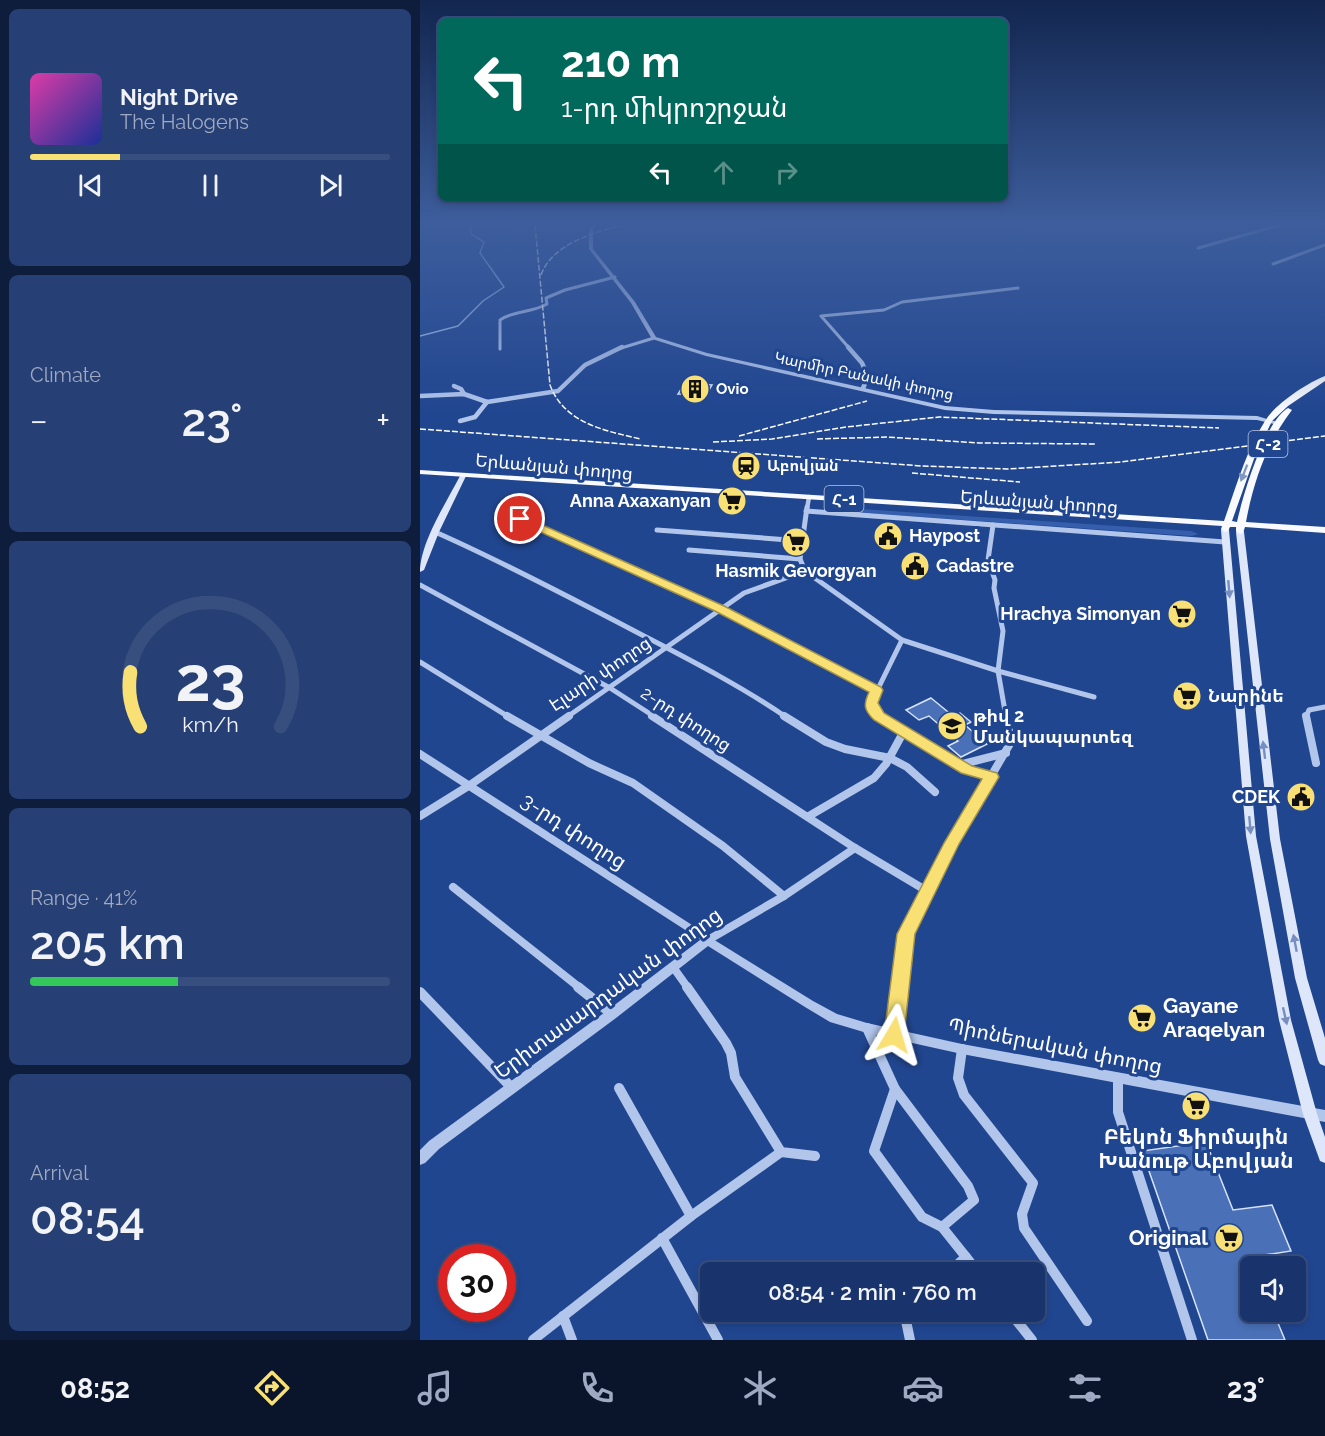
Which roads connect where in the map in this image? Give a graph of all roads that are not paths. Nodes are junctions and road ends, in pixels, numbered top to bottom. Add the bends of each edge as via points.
1 (574, 288) edge
2 (622, 288) edge
3 (1018, 288) dead end
4 (654, 338) junction
5 (500, 349) dead end
6 (1325, 378) edge
7 (1325, 383) edge
8 (454, 386) dead end
9 (864, 388) junction
10 (464, 394) junction
11 (420, 396) edge
12 (487, 402) junction
13 (460, 421) dead end
14 (1268, 422) junction
15 (1278, 423) junction
16 (420, 472) edge
17 (464, 476) junction
18 (808, 504) junction
19 (520, 519) dead end
20 (993, 525) junction
21 (1241, 528) junction
22 (657, 530) dead end
23 (1325, 530) edge
24 (435, 532) junction
25 (1225, 532) junction
26 (1325, 537) edge
27 (802, 541) junction
28 (689, 550) dead end
29 (800, 559) junction
30 (420, 570) edge
31 (805, 571) junction
32 (420, 585) edge
33 (720, 609) junction
34 (902, 640) junction
35 (667, 648) junction
36 (420, 662) edge
37 (998, 671) junction
38 (610, 688) junction
39 (876, 690) junction
40 (1094, 697) dead end
41 (1325, 706) edge
42 (904, 731) junction
43 (538, 735) junction
44 (1006, 753) junction
45 (420, 754) edge
46 (890, 758) junction
47 (1316, 763) dead end
48 (959, 765) junction
49 (992, 777) junction
50 (470, 785) junction
51 (935, 792) dead end
52 (420, 816) edge
53 (809, 816) junction
54 (855, 848) junction
55 (453, 887) dead end
56 (927, 891) junction
57 (784, 896) junction
58 (708, 940) junction
59 (673, 967) junction
60 (420, 992) edge
61 (612, 1014) junction
62 (867, 1028) junction
63 (894, 1035) junction
64 (962, 1049) junction
65 (1325, 1060) edge
66 (1118, 1078) junction
67 (511, 1087) junction
68 (619, 1088) dead end
69 (895, 1089) junction
70 (1310, 1114) junction
71 (1325, 1116) edge
72 (781, 1152) junction
73 (815, 1156) dead end
74 (1325, 1156) edge
75 (420, 1159) edge
76 (691, 1216) junction
77 (942, 1227) junction
78 (662, 1238) junction
79 (966, 1257) junction
80 (960, 1262) edge
81 (970, 1262) edge
82 (563, 1317) junction
83 (1087, 1321) dead end
84 (906, 1322) edge
85 (1018, 1322) edge
86 (533, 1340) edge
87 (573, 1340) edge
88 (718, 1340) edge
89 (910, 1340) edge
90 (1032, 1340) edge
91 (1192, 1340) edge

1 - 5 street via 546,298 547,304 540,310 507,314 500,320
2 - 4 street
3 - 9 street via 821,316 862,363 868,376
4 - 9 street, Կարմիր Բանակի փողոց via 706,354
4 - 12 street via 603,356 579,370 567,387 558,391
6 - 14 main road, Հ-2 via 1285,404
7 - 15 main road, Հ-2 via 1292,406
8 - 10 street
9 - 14 street, Կարմիր Բանակի փողոց via 945,408
10 - 11 street
10 - 12 street
12 - 13 street via 475,417
14 - 15 street, Կարմիր Բանակի փողոց
14 -> 25 main road, Հ-2
15 - 21 main road, Հ-2
16 - 17 main road, Հ-1
17 - 18 main road, Երևանյան փողոց / Հ-1
17 - 24 main road
18 - 20 street
18 - 25 main road, Երևանյան փողոց / Հ-1
18 - 27 street
19 - 33 street
20 - 25 street
20 - 37 street via 988,560 1003,631
21 - 23 main road, Հ-1
21 - 25 main road, Հ-1
21 - 26 main road, Հ-1
65 -> 21 main road via 1301,978 1275,839
22 - 27 street
24 - 30 main road
24 - 35 street via 492,557
25 -> 70 main road via 1251,836 1275,975
27 - 29 street
28 - 29 street
29 - 31 street
31 - 33 street, Էլարի փողոց via 744,593
31 - 34 street
32 - 38 street, 2-րդ փողոց
33 - 35 street, Էլարի փողոց
33 - 39 street
34 - 37 street
34 - 39 street
35 - 38 street, Էլարի փողոց
35 - 46 street via 754,695 826,742
36 - 43 street
37 - 40 street
37 - 44 street via 1011,742
38 - 43 street, Էլարի փողոց
38 - 53 street, 2-րդ փողոց
39 - 42 street via 872,710
41 - 47 street via 1309,710 1306,715
42 - 46 street
42 - 48 street
43 - 50 street, Էլարի փողոց
43 - 57 street via 633,783 723,846
44 - 48 street
44 - 49 street
45 - 50 street, 3-րդ փողոց
46 - 51 street via 907,767
46 - 53 street via 883,770 860,789 821,806
48 - 49 street
49 - 56 street
50 - 52 street, Էլարի փողոց
50 - 58 street, 3-րդ փողոց
53 - 54 street, 2-րդ փողոց
54 - 56 street, 2-րդ փողոց
54 - 57 street, Երիտասարդական փողոց
55 - 61 street
56 - 63 street via 906,934
57 - 58 street, Երիտասարդական փողոց
58 - 59 street, Երիտասարդական փողոց
58 - 62 street, Պիոներական փողոց via 808,1004 834,1018
59 - 61 street, Երիտասարդական փողոց
59 - 72 street via 726,1043 735,1077
60 - 67 street
61 - 67 street, Երիտասարդական փողոց
62 - 63 street, Պիոներական փողոց
62 - 69 street
63 - 64 street, Պիոներական փողոց
64 - 66 street, Պիոներական փողոց
64 - 83 street via 958,1078 964,1095 1033,1183 1021,1211 1024,1228
66 - 70 street, Պիոներական փողոց
66 - 91 street via 1118,1112
67 - 75 street, Երիտասարդական փողոց
68 - 76 street
69 - 77 street via 874,1151 922,1217
69 - 77 street via 969,1186 974,1200
70 - 71 street, Պիոներական փողոց
70 - 74 main road
72 - 73 street
72 - 76 street
76 - 78 street
77 - 79 street
78 - 82 street
78 - 88 street
79 - 80 street
79 - 81 street
82 - 86 street
82 - 87 street
84 - 89 street
85 - 90 street

